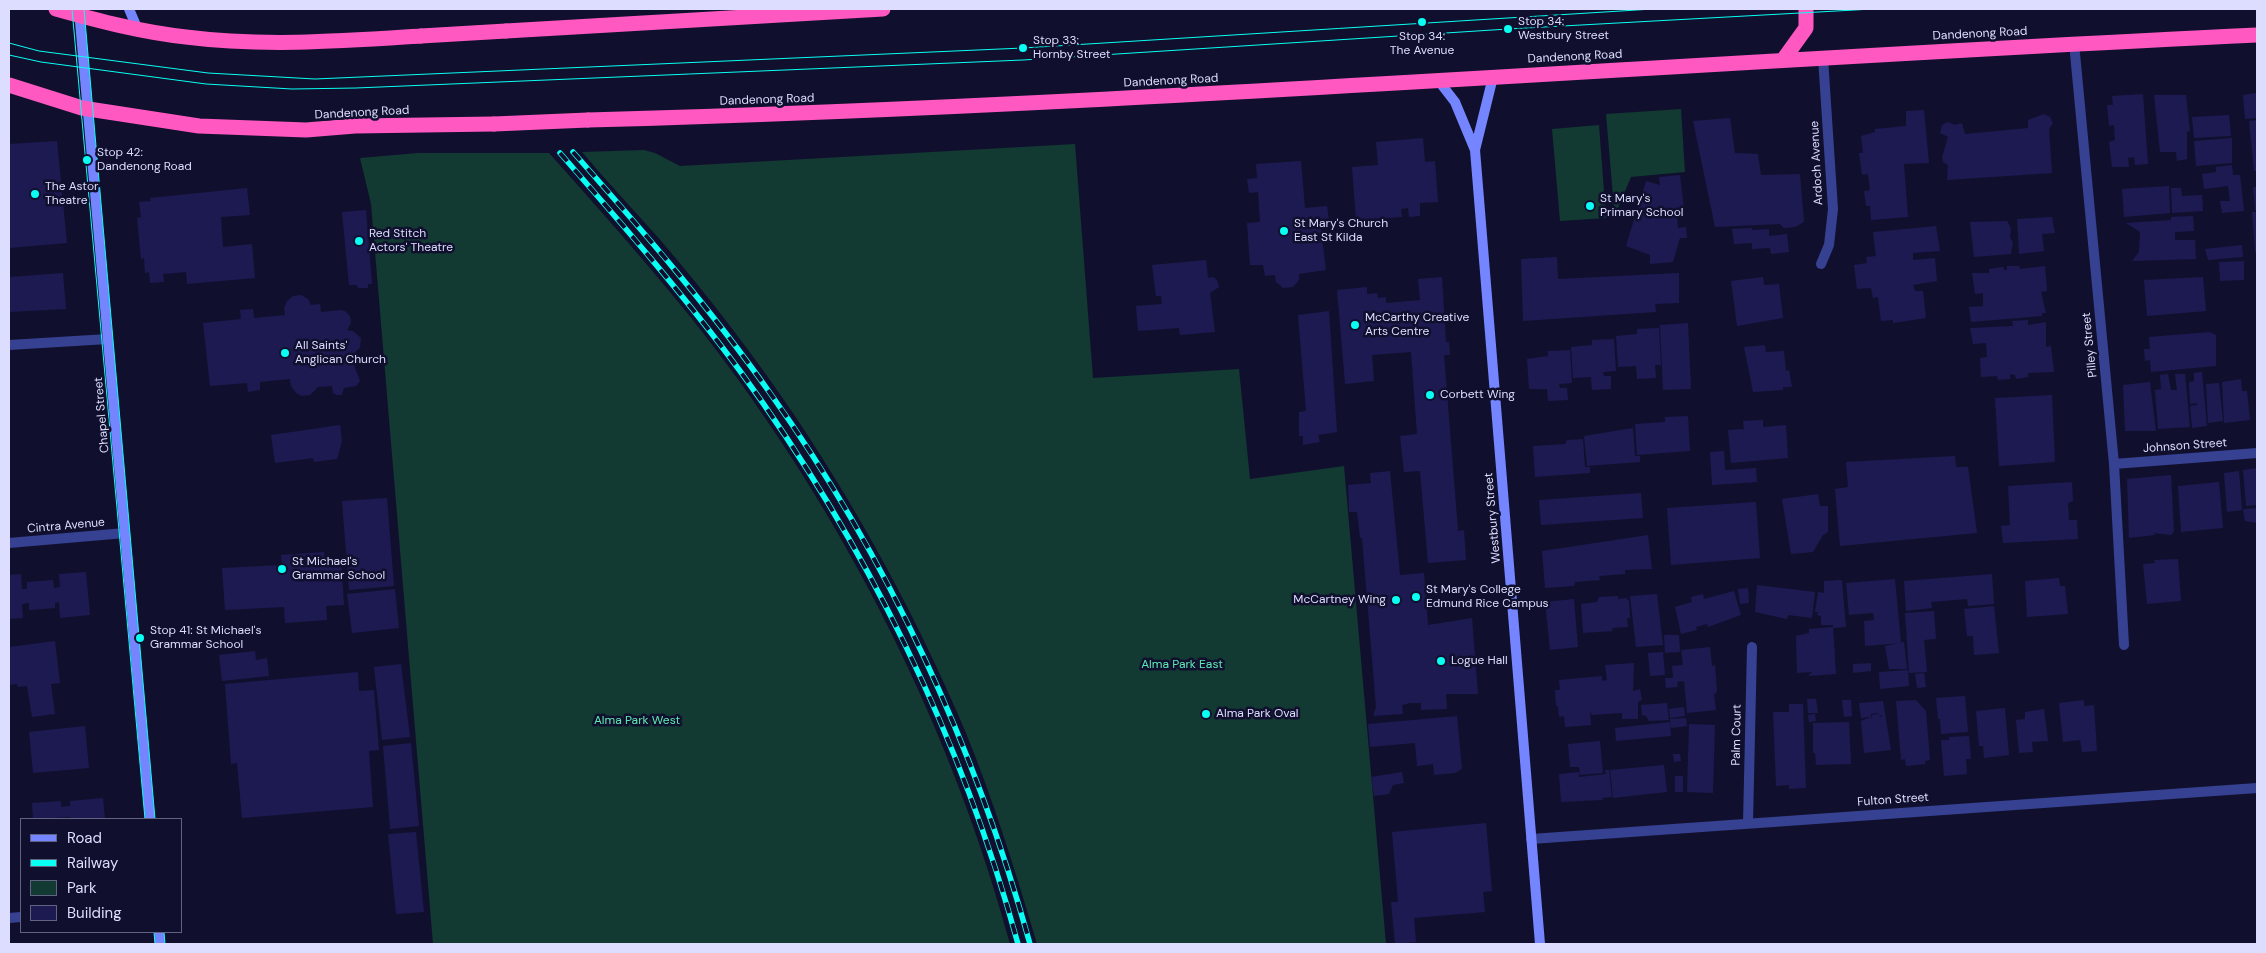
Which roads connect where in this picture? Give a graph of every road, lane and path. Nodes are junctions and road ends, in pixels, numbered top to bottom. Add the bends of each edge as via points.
1 (56, 9) edge
2 (129, 9) edge
3 (883, 9) edge
4 (1806, 9) edge
5 (79, 12) edge
6 (138, 30) junction
7 (2257, 35) edge
8 (2074, 43) junction
9 (1823, 58) junction
10 (1783, 60) junction
11 (1493, 77) junction
12 (1438, 80) junction
13 (9, 85) edge
14 (87, 108) junction
15 (1475, 150) junction
16 (1821, 264) dead end
17 (108, 339) junction
18 (9, 345) edge
19 (2257, 453) edge
20 (2114, 464) junction
21 (125, 533) junction
22 (9, 543) edge
23 (2124, 645) dead end
24 (1752, 647) dead end
25 (2257, 788) edge
26 (150, 818) edge
27 (1748, 823) junction
28 (1531, 839) junction
29 (1540, 944) edge

1 - 5 highway
2 - 6 street
3 - 6 highway, bridge via 338,42 237,42
4 - 10 highway via 1806,28
5 - 6 highway
5 - 14 street, Chapel Street
7 - 8 highway, Dandenong Road
8 - 9 highway, Dandenong Road
8 - 20 street, Pilley Street
9 - 10 highway, Dandenong Road
9 - 16 street, Ardoch Avenue via 1833,209 1829,245
10 - 11 highway, Dandenong Road
11 - 12 highway, Dandenong Road
11 - 15 street, Westbury Street
12 - 14 highway, Dandenong Road, bridge via 909,110 306,130 199,126
12 - 15 street, Westbury Street via 1455,102
13 - 14 highway, Dandenong Road
14 - 17 street, Chapel Street
15 - 28 street, Westbury Street
17 - 18 street
17 - 21 street, Chapel Street
19 - 20 street, Johnson Street
20 - 23 street, Pilley Street
21 - 22 street, Cintra Avenue
21 - 26 street, Chapel Street
24 - 27 street, Palm Court
25 - 27 street, Fulton Street
27 - 28 street, Fulton Street
28 - 29 street, Westbury Street

